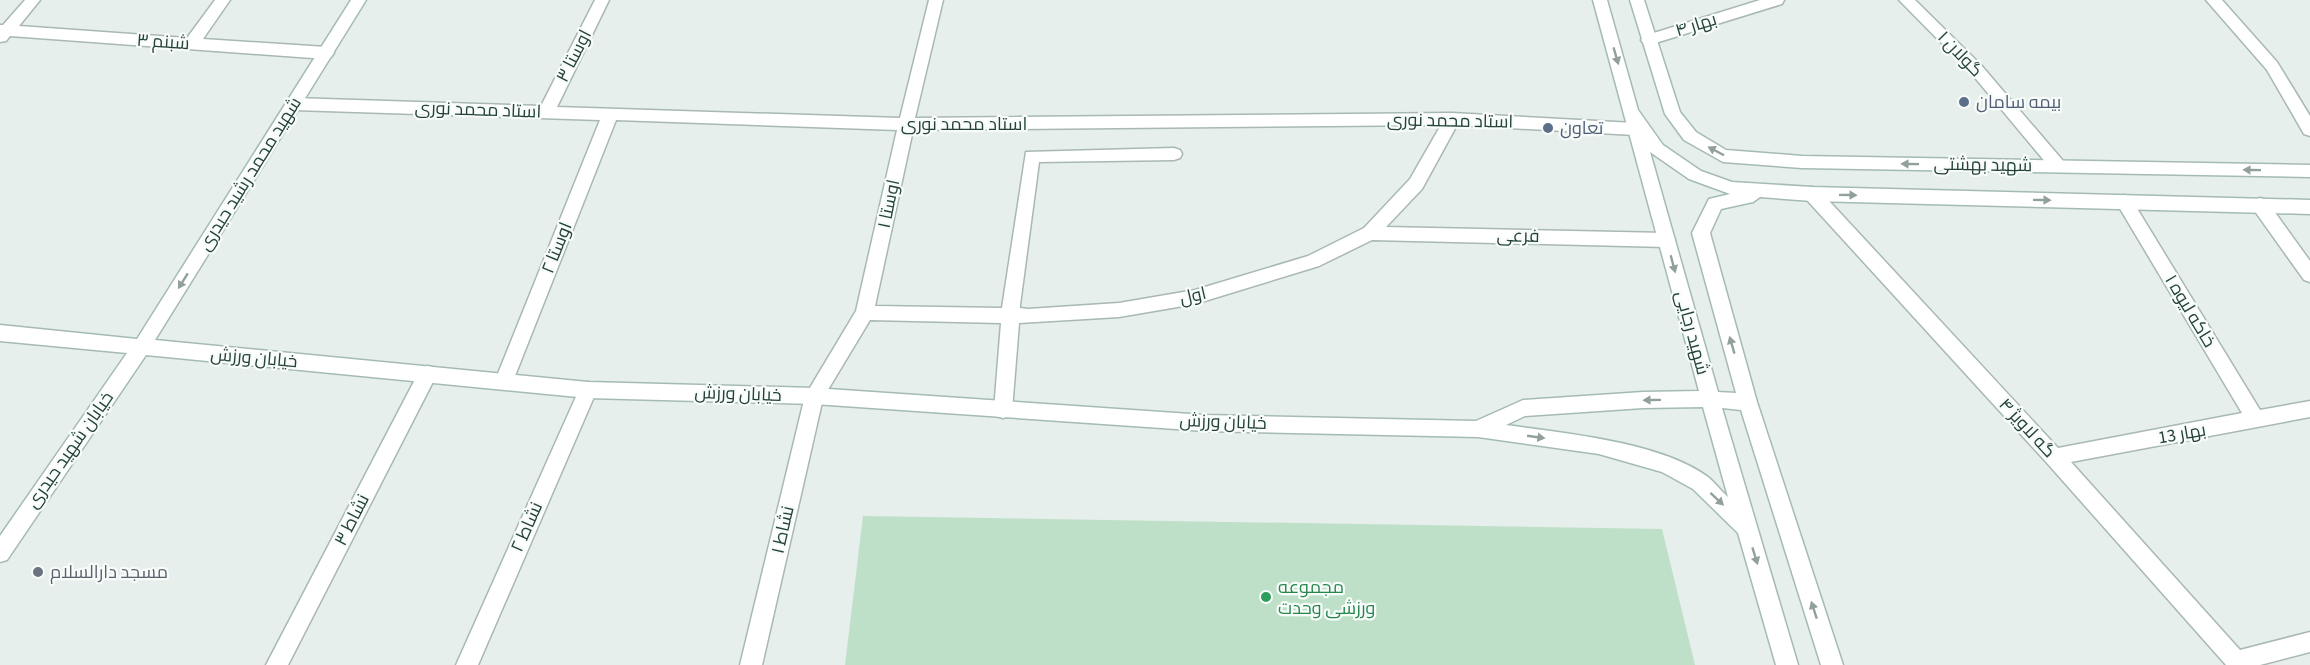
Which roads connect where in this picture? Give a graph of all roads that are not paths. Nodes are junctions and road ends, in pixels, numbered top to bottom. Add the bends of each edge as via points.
1 (33, 0) edge
2 (223, 0) edge
3 (359, 0) edge
4 (602, 0) edge
5 (936, 0) edge
6 (1600, 0) edge
7 (1637, 0) edge
8 (1778, 0) edge
9 (1906, 0) edge
10 (2213, 0) edge
11 (2, 32) edge
12 (1649, 40) junction
13 (191, 44) junction
14 (326, 53) junction
15 (294, 104) junction
16 (546, 112) junction
17 (610, 116) junction
18 (1452, 119) junction
19 (1633, 121) junction
20 (906, 124) junction
21 (2310, 130) edge
22 (1174, 154) dead end
23 (2058, 166) junction
24 (2310, 171) edge
25 (1768, 192) junction
26 (1812, 194) junction
27 (2124, 202) junction
28 (2260, 206) junction
29 (2310, 207) edge
30 (1370, 233) junction
31 (1666, 240) junction
32 (2310, 274) edge
33 (865, 313) junction
34 (1010, 316) junction
35 (0, 333) edge
36 (141, 348) junction
37 (428, 374) junction
38 (504, 381) junction
39 (588, 390) junction
40 (814, 396) junction
41 (1710, 399) junction
42 (1748, 402) junction
43 (2310, 409) edge
44 (1002, 410) junction
45 (2256, 420) junction
46 (1478, 429) junction
47 (2054, 457) junction
48 (1746, 528) junction
49 (0, 553) edge
50 (2310, 642) edge
51 (2238, 663) edge
52 (277, 665) edge
53 (466, 665) edge
54 (751, 665) edge
55 (1787, 665) edge
56 (1832, 665) edge

1 - 11 street
2 - 13 street
3 - 14 street, شهید محمد رشید حیدری
4 - 16 street, اوستا ۳
5 - 20 street, اوستا ۱
6 -> 19 street, شهید رجایی
7 - 12 street
8 - 12 street, بهار ۴
9 - 23 street, گولان ۱ via 1976,69
10 - 21 street via 2272,66
11 - 13 street, شبنم ۳
23 -> 12 street, شهید بهشتی via 1802,162 1723,156 1690,136 1673,114
13 - 14 street, شبنم ۳
14 - 15 street, شهید محمد رشید حیدری
15 - 16 street, استاد محمد نوری
15 -> 36 street, شهید محمد رشید حیدری
16 - 17 street, استاد محمد نوری
17 - 20 street, استاد محمد نوری
17 - 38 street, اوستا ۲
18 - 19 street, استاد محمد نوری
18 - 20 street, استاد محمد نوری
18 - 30 street, اول via 1416,184
19 - 25 street via 1657,149 1695,175 1731,188
19 - 31 street, شهید رجایی
20 - 33 street, اوستا ۱
22 - 34 street via 1032,156
24 -> 23 street, شهید بهشتی
25 - 26 street, شهید بهشتی
42 -> 25 street, شهید رجایی via 1701,232 1715,204
26 -> 27 street, شهید بهشتی
26 - 47 street, گه لاویژ ۴
27 - 28 street, شهید بهشتی
27 - 45 street, خاکه لیوه ۱
28 - 29 street, شهید بهشتی
28 - 32 street
30 - 31 street, فرعی
30 - 34 street, اول via 1313,261 1195,297 1119,310
31 -> 41 street, شهید رجایی
33 - 34 street, اول
33 - 40 street, اوستا ۱
34 - 44 street
35 - 36 street, خیابان ورزش
36 - 37 street, خیابان ورزش
36 - 49 street, خیابان شهید حیدری
37 - 38 street, خیابان ورزش
37 - 52 street, نشاط ۳
38 - 39 street, خیابان ورزش
39 - 40 street, خیابان ورزش
39 - 53 street, نشاط ۲
40 - 44 street, خیابان ورزش
40 - 54 street, نشاط ۱
41 - 42 street, خیابان ورزش
41 -> 46 street, خیابان ورزش via 1523,408
41 - 48 street, شهید رجایی
56 -> 42 street, شهید رجایی
43 - 45 street, بهار 13
44 - 46 street, خیابان ورزش via 1205,423
45 - 47 street, بهار 13
46 -> 48 street, خیابان ورزش via 1599,446 1666,465 1700,483
47 - 51 street, گه لاویژ ۴
48 -> 55 street, شهید رجایی
50 - 51 street

